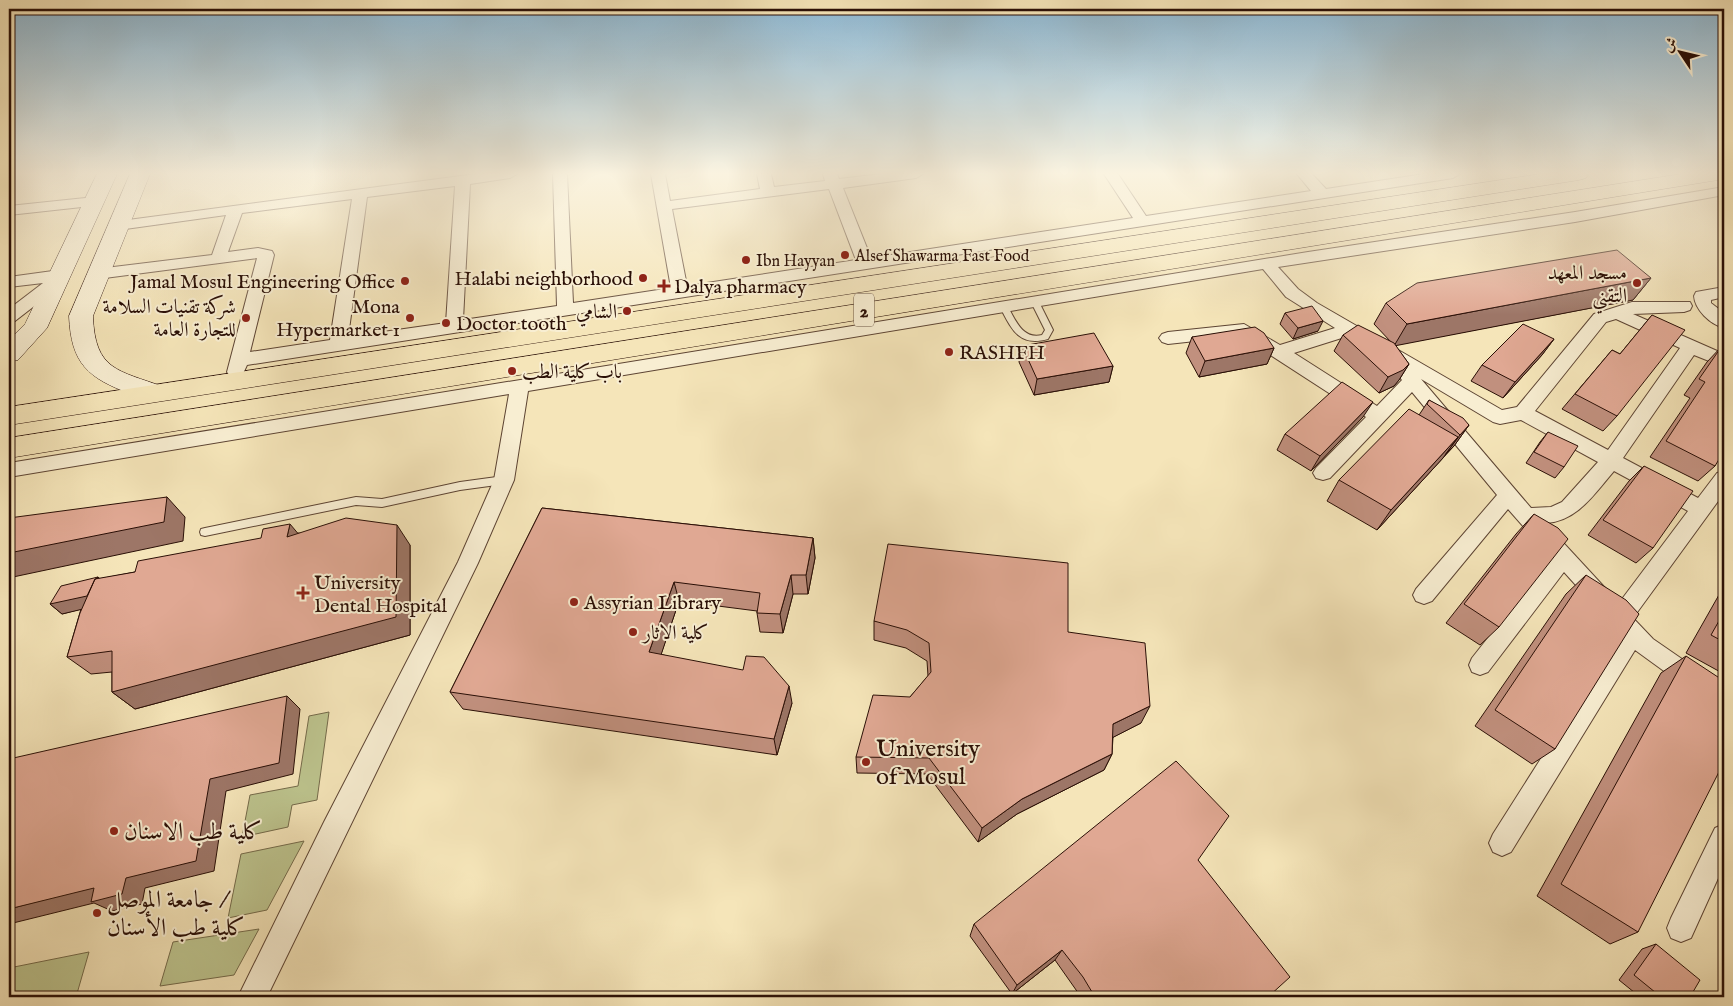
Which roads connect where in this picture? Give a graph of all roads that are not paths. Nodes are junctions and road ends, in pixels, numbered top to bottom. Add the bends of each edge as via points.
1 (86, 221) edge
2 (120, 221) edge
3 (150, 221) edge
4 (232, 221) edge
5 (356, 221) edge
6 (461, 221) edge
7 (562, 221) edge
8 (666, 221) edge
9 (848, 221) edge
10 (1149, 221) edge
11 (1278, 221) edge
12 (1437, 221) edge
13 (1549, 221) edge
14 (1142, 222) joint
15 (118, 225) junction
16 (218, 259) junction
17 (865, 264) junction
18 (1267, 264) junction
19 (97, 274) junction
20 (59, 277) junction
21 (9, 282) edge
22 (874, 284) junction
23 (680, 292) junction
24 (1724, 292) edge
25 (1035, 302) junction
26 (1684, 306) dead end
27 (1004, 307) junction
28 (881, 308) junction
29 (565, 309) junction
30 (1617, 312) junction
31 (9, 317) edge
32 (1724, 322) edge
33 (454, 326) junction
34 (1349, 330) junction
35 (389, 336) junction
36 (1168, 338) dead end
37 (338, 344) junction
38 (1691, 346) junction
39 (1278, 352) junction
40 (1388, 353) junction
41 (9, 354) edge
42 (239, 360) junction
43 (386, 360) junction
44 (1724, 361) edge
45 (549, 371) junction
46 (1412, 381) junction
47 (233, 384) junction
48 (520, 386) junction
49 (155, 393) junction
50 (1523, 414) junction
51 (9, 416) edge
52 (1379, 416) junction
53 (9, 448) edge
54 (1611, 461) junction
55 (9, 470) edge
56 (1323, 473) dead end
57 (1724, 478) edge
58 (504, 480) junction
59 (1508, 495) junction
60 (1701, 509) junction
61 (1526, 516) junction
62 (205, 532) dead end
63 (1563, 558) junction
64 (1424, 595) dead end
65 (1626, 626) junction
66 (1480, 665) dead end
67 (1724, 699) edge
68 (1724, 837) edge
69 (1502, 843) dead end
70 (1681, 928) dead end
71 (252, 997) edge

1 - 20 main road
2 - 15 main road
3 - 15 street
4 - 16 street
5 - 37 street
6 - 33 street
7 - 29 street
8 - 23 street
9 - 17 street
10 - 14 street
11 - 22 highway, 2
12 - 28 highway, 2
13 - 18 street
14 - 17 street
15 - 19 main road
16 - 19 street
16 - 42 street via 258,253 266,255
17 - 23 street
18 - 25 street
18 - 34 street via 1298,298
19 - 49 main road via 81,316 80,338 86,356 112,377
20 - 21 street
20 - 31 street
20 - 41 main road via 36,328
22 - 28 highway
22 - 43 highway, 2
23 - 29 street
24 - 32 street via 1702,296 1704,305
25 - 27 street
25 - 27 lane via 1049,330 1039,339 1021,336
26 - 30 street via 1632,308
27 - 45 street
28 - 45 highway, 2
29 - 33 street
30 - 38 street
30 - 50 street via 1600,318
33 - 35 street
34 - 39 street
34 - 40 street
35 - 37 street
35 - 43 highway
36 - 39 street via 1244,330
37 - 42 street
38 - 44 street
38 - 54 street
39 - 52 street
40 - 46 street
40 - 50 street via 1500,417
42 - 47 street
43 - 47 highway, 2
45 - 48 street
45 - 53 highway, 2
46 - 52 street
46 - 59 street
47 - 49 highway, 2
48 - 55 street
48 - 58 street
49 - 51 highway, 2
50 - 54 street
52 - 56 street
54 - 60 street
54 - 61 street via 1570,508 1552,515
57 - 60 street
58 - 62 lane via 382,503 356,501
58 - 71 street via 468,564
59 - 61 street
59 - 64 street
60 - 65 street
61 - 63 street
63 - 65 street
63 - 66 street
65 - 67 street via 1645,646
65 - 69 street
68 - 70 street

